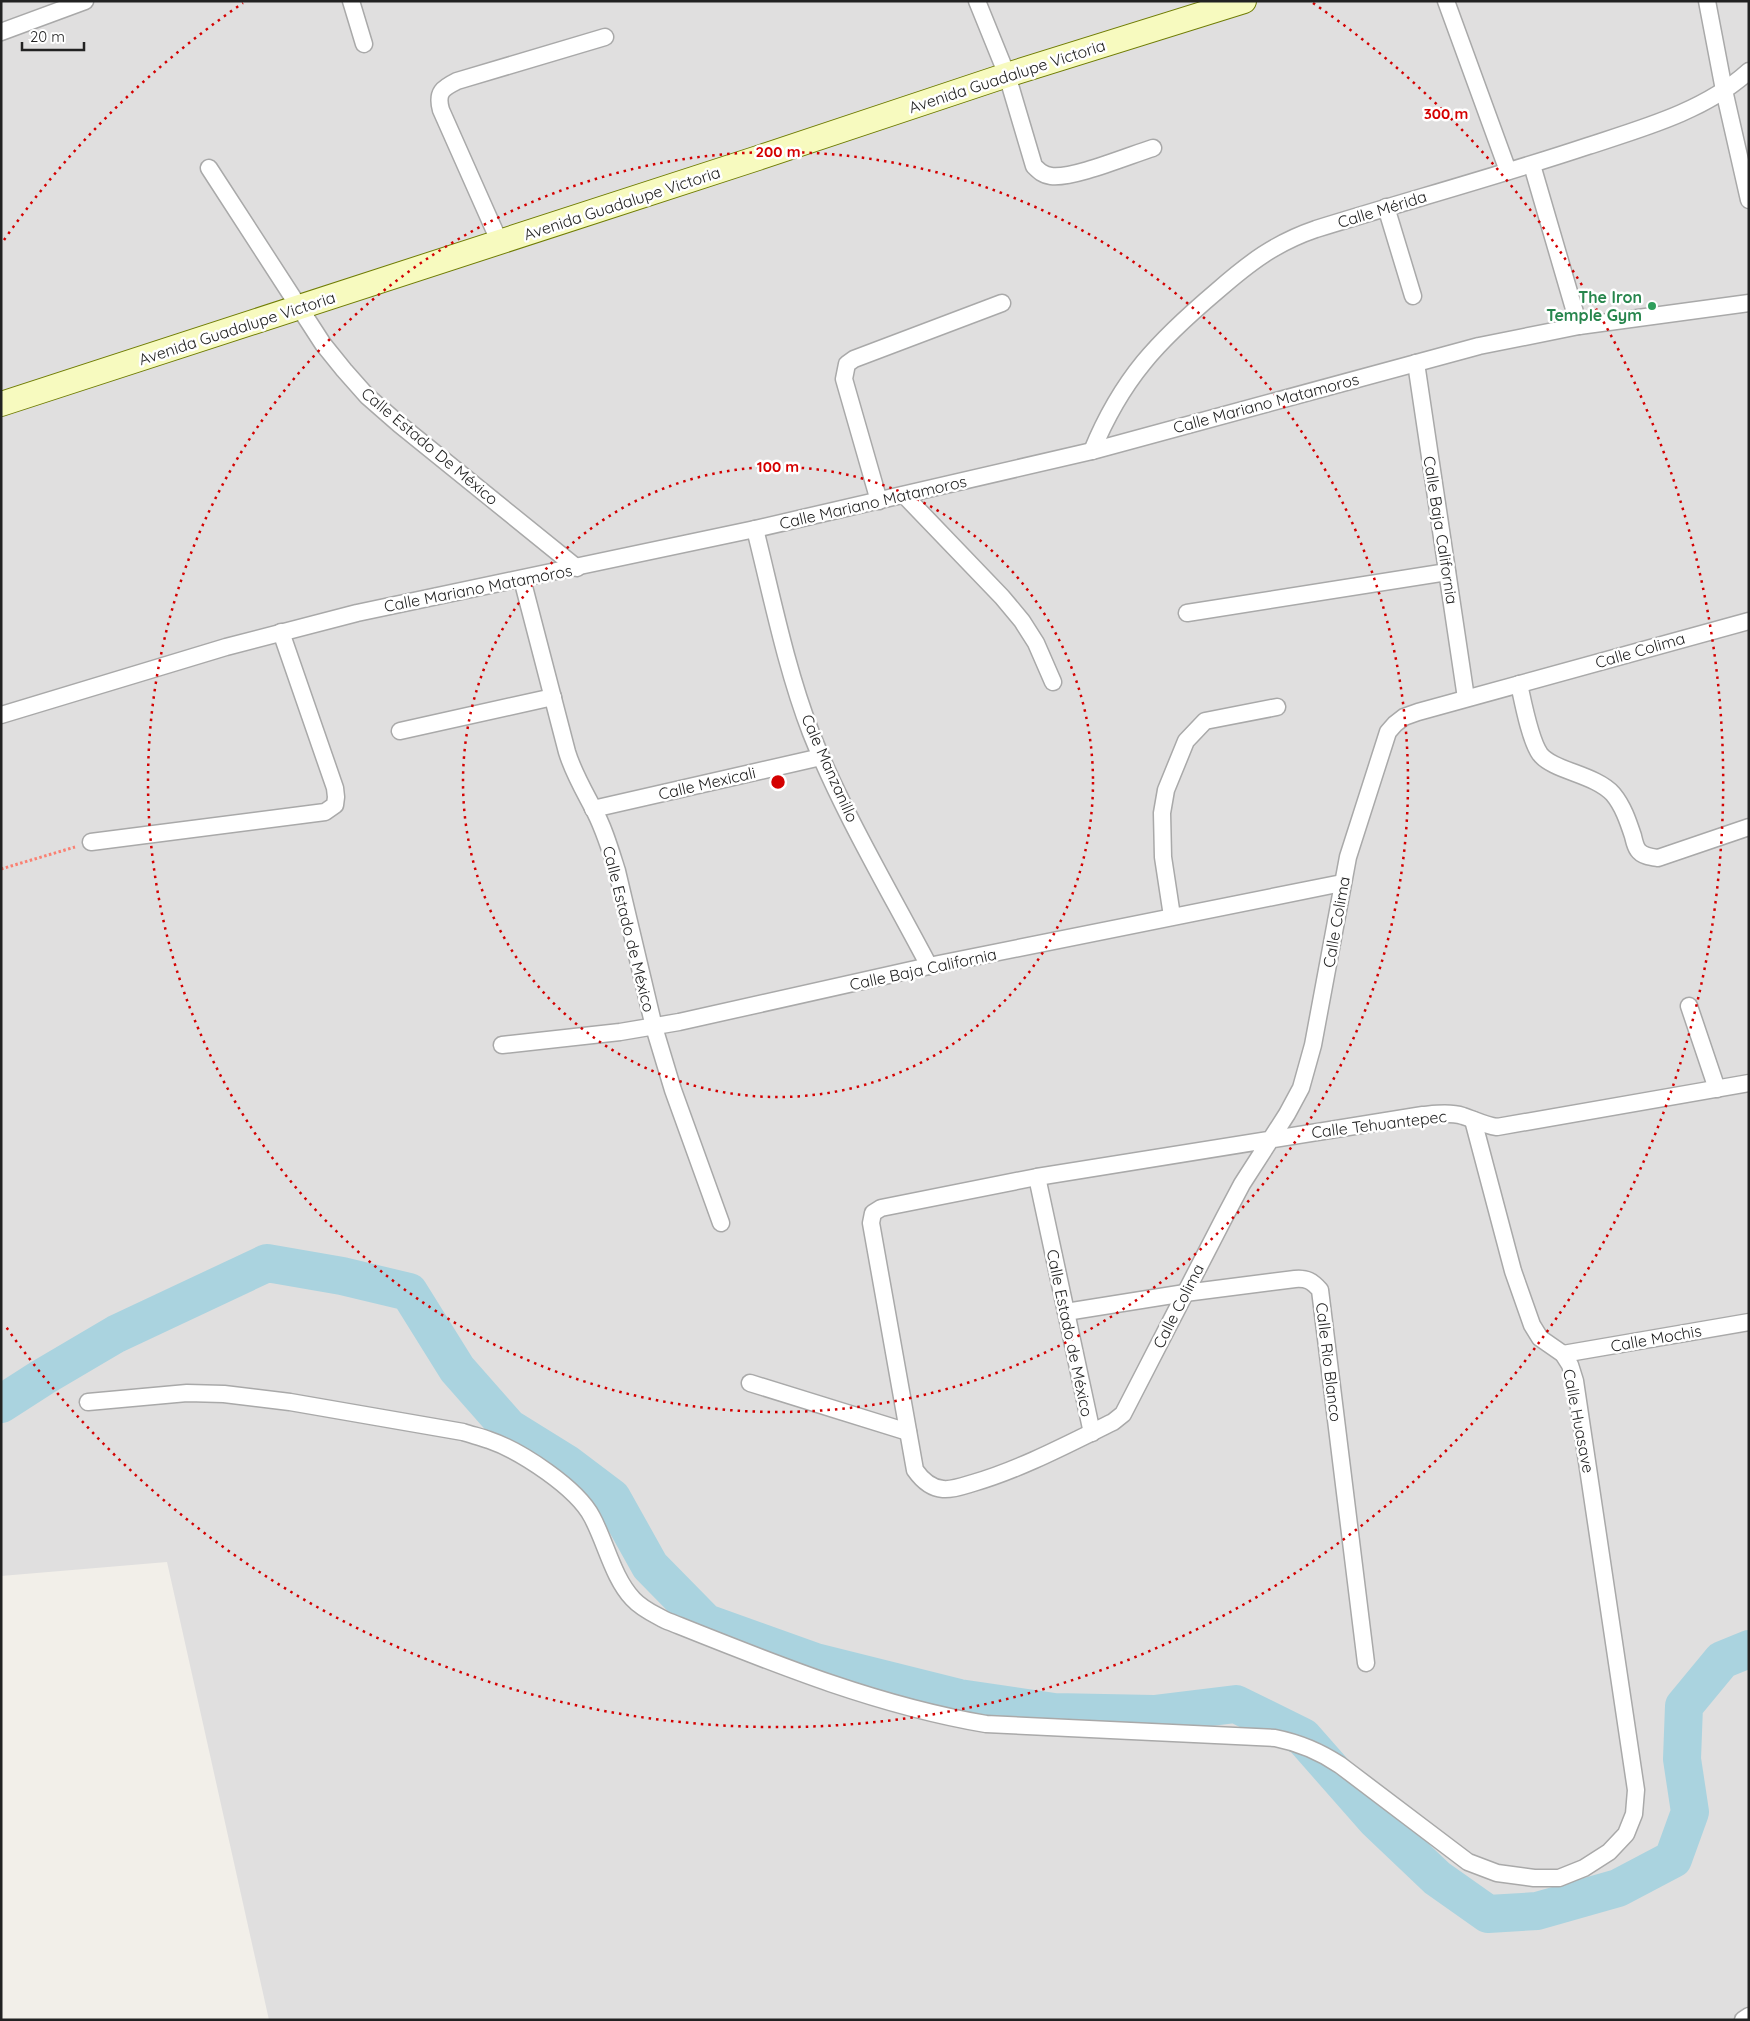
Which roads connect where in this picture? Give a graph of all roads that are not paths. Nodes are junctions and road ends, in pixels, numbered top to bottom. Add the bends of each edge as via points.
1 (351, 1) edge
2 (977, 1) edge
3 (1244, 1) edge
4 (1446, 1) edge
5 (1707, 1) edge
6 (80, 2) edge
7 (1, 32) edge
8 (605, 38) dead end
9 (364, 44) dead end
10 (1749, 72) edge
11 (1007, 75) junction
12 (1724, 90) junction
13 (1153, 148) dead end
14 (1532, 165) junction
15 (208, 168) dead end
16 (1508, 171) junction
17 (1749, 200) edge
18 (1386, 207) junction
19 (500, 243) junction
20 (1413, 296) dead end
21 (1002, 303) dead end
22 (1749, 303) edge
23 (300, 308) junction
24 (1579, 326) junction
25 (1416, 363) junction
26 (1, 404) edge
27 (1092, 451) junction
28 (904, 495) junction
29 (879, 501) junction
30 (755, 529) junction
31 (577, 568) junction
32 (1447, 572) junction
33 (522, 579) junction
34 (1186, 613) dead end
35 (1749, 621) edge
36 (281, 632) junction
37 (1053, 682) dead end
38 (1518, 684) junction
39 (553, 698) junction
40 (1466, 698) junction
41 (1277, 707) dead end
42 (1, 716) edge
43 (400, 732) dead end
44 (821, 757) junction
45 (594, 809) junction
46 (1749, 827) edge
47 (91, 842) road end
48 (1342, 883) junction
49 (1172, 916) junction
50 (929, 966) junction
51 (1689, 1006) dead end
52 (654, 1027) junction
53 (502, 1045) dead end
54 (1749, 1083) edge
55 (1717, 1089) junction
56 (1473, 1120) junction
57 (1272, 1138) junction
58 (1037, 1177) junction
59 (721, 1223) dead end
60 (1186, 1293) junction
61 (1066, 1312) junction
62 (1749, 1322) edge
63 (1563, 1354) junction
64 (750, 1383) dead end
65 (88, 1402) dead end
66 (908, 1432) junction
67 (1092, 1433) junction
68 (1366, 1663) dead end
69 (1749, 2016) edge
70 (1743, 2020) edge

1 - 9 street
2 - 11 street
3 - 11 main road, Avenida Guadalupe Victoria
4 - 16 street
5 - 12 street
6 - 7 street
8 - 19 street via 457,81 440,93 441,110
10 - 12 street, Calle Mérida
11 - 13 street via 1034,166 1041,173 1050,176 1073,174
11 - 19 main road, Avenida Guadalupe Victoria
12 - 14 street, Calle Mérida via 1641,129
12 - 17 street
14 - 16 street, Calle Mérida
14 - 24 street
15 - 23 street, Calle Estado De México
16 - 18 street, Calle Mérida
18 - 20 street
18 - 27 street, Calle Mérida via 1292,237 1251,262 1150,353 1110,411
19 - 23 main road, Avenida Guadalupe Victoria
21 - 29 street via 854,358 847,364 844,379
22 - 24 street, Calle Mariano Matamoros
23 - 26 main road, Avenida Guadalupe Victoria
23 - 31 street, Calle Estado De México via 323,344 367,396
24 - 25 street, Calle Mariano Matamoros via 1479,346
25 - 27 street, Calle Mariano Matamoros
25 - 32 street, Calle Baja California
27 - 28 street, Calle Mariano Matamoros
28 - 29 street, Calle Mariano Matamoros
28 - 37 street via 1022,620
29 - 30 street, Calle Mariano Matamoros
30 - 31 street, Calle Mariano Matamoros
30 - 44 street, Cale Manzanillo via 790,665
31 - 33 street, Calle Mariano Matamoros
32 - 34 street
32 - 40 street, Calle Baja California
33 - 36 street, Calle Mariano Matamoros via 357,612
33 - 39 street, Calle Estado de México
35 - 38 street, Calle Colima
36 - 42 street, Calle Mariano Matamoros
36 - 47 street via 335,788 335,805 325,812
38 - 40 street, Calle Colima
38 - 46 street via 1540,754 1612,793 1626,816 1638,851 1658,858
39 - 43 street
39 - 45 street, Calle Estado de México via 573,771
40 - 48 street, Calle Colima via 1404,717 1388,732
41 - 49 street via 1205,721 1186,741 1166,790 1162,813 1163,857
44 - 45 street, Calle Mexicali
44 - 50 street, Cale Manzanillo
45 - 52 street, Calle Estado de México via 617,870
48 - 49 street, Calle Baja California
48 - 57 street, Calle Colima via 1314,1045 1301,1088
49 - 50 street, Calle Baja California
50 - 52 street, Calle Baja California
51 - 55 street
52 - 53 street, Calle Baja California
52 - 59 street, Calle Estado de México
54 - 55 street, Calle Tehuantepec
55 - 56 street, Calle Tehuantepec via 1497,1127
56 - 57 street, Calle Tehuantepec via 1461,1115 1436,1114
56 - 63 street, Calle Huasave via 1513,1271 1532,1325 1540,1338
57 - 58 street, Calle Tehuantepec
57 - 60 street, Calle Colima via 1242,1184
58 - 61 street, Calle Estado de México
58 - 66 street, Calle Estado de México via 893,1204 873,1213 871,1223
60 - 61 street, Calle Rio Blanco
60 - 67 street, Calle Colima via 1123,1414
60 - 68 street, Calle Rio Blanco via 1305,1278 1320,1290
61 - 67 street, Calle Estado de México
62 - 63 street, Calle Mochis
63 - 65 street, Calle Huasave via 1575,1381 1636,1790 1634,1814 1626,1834 1609,1852 1584,1868 1559,1878 1497,1873 1468,1862 1340,1765 1300,1743 1276,1738 986,1724 947,1717 800,1674 665,1620 647,1611 623,1586 583,1502 538,1466 491,1440 464,1432 258,1397 187,1393
64 - 66 street
66 - 67 street, Calle Estado de México via 916,1470 922,1480 943,1489 960,1487 1008,1471
69 - 70 street

